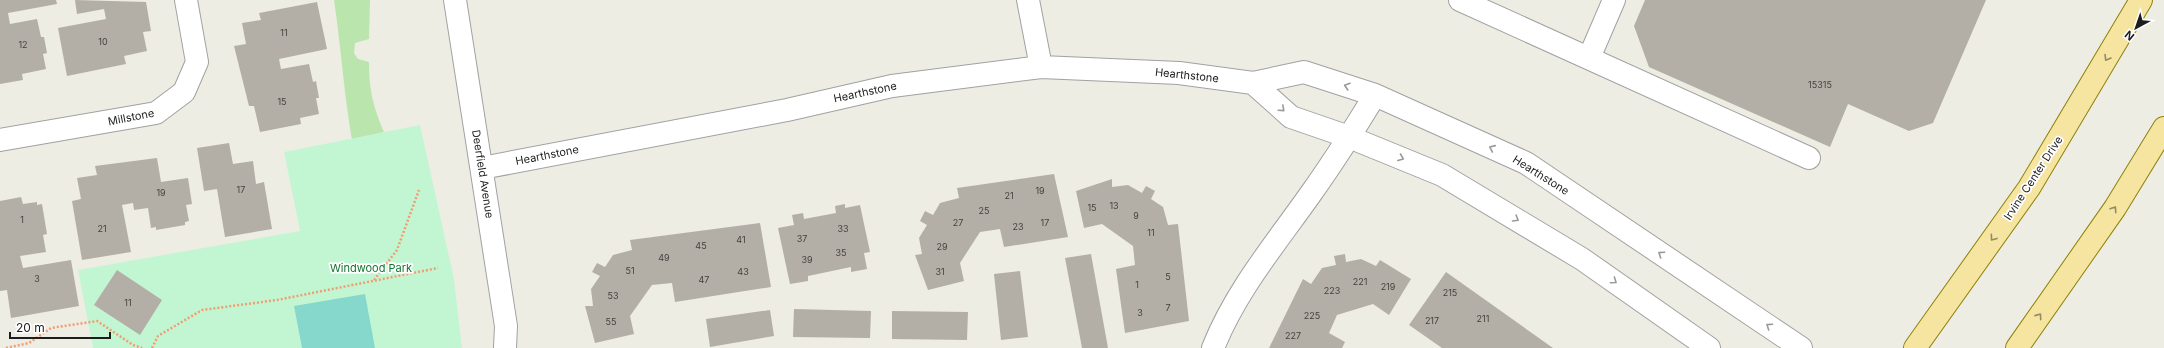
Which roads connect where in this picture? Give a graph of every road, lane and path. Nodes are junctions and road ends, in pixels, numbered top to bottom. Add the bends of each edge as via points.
1 (186, 0) edge
2 (455, 0) edge
3 (1028, 0) edge
4 (1460, 0) edge
5 (1614, 0) edge
6 (2141, 0) edge
7 (1589, 58) junction
8 (1041, 67) junction
9 (1253, 83) junction
10 (1375, 95) junction
11 (2164, 128) edge
12 (1349, 137) junction
13 (0, 140) edge
14 (1809, 158) dead end
15 (482, 168) junction
16 (419, 190) dead end
17 (438, 268) dead end
18 (374, 281) junction
19 (6, 348) edge
20 (142, 348) edge
21 (152, 348) edge
22 (505, 348) edge
23 (1213, 348) edge
24 (1709, 348) edge
25 (1801, 348) edge
26 (1914, 348) edge
27 (2017, 348) edge

1 - 13 street, Millstone via 197,62 184,92 156,113
2 - 15 street, Deerfield Avenue
3 - 8 street
4 - 7 street
5 - 7 street
6 -> 26 main road, Irvine Center Drive via 2029,188
7 - 14 street
8 - 9 street, Hearthstone via 1179,73
8 - 15 street, Hearthstone via 892,86 787,110
10 -> 9 street, Hearthstone via 1304,72
9 -> 12 street via 1291,117
10 - 12 street
25 -> 10 street, Hearthstone via 1526,163
27 -> 11 main road via 2115,208
12 - 23 street via 1260,263
12 -> 24 street via 1442,175 1582,259
15 - 22 street, Deerfield Avenue via 506,326
16 - 18 path via 397,250
17 - 18 path
18 - 21 path via 277,300 202,310 158,336
19 - 20 path via 29,343 52,328 97,321 133,345

